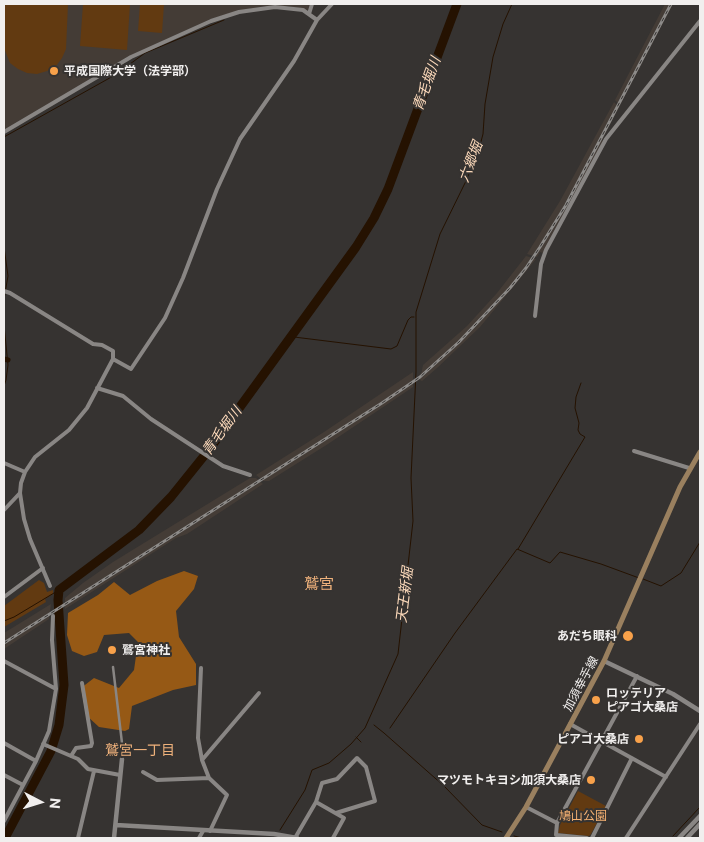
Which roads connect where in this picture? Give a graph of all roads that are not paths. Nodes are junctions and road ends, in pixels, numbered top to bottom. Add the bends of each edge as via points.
1 (312, 4) edge
2 (332, 4) edge
3 (309, 14) junction
4 (317, 20) junction
5 (700, 21) edge
6 (4, 132) edge
7 (4, 291) edge
8 (535, 316) dead end
9 (113, 359) junction
10 (97, 388) junction
11 (634, 451) dead end
12 (700, 452) edge
13 (4, 463) edge
14 (690, 468) junction
15 (24, 472) junction
16 (250, 474) dead end
17 (20, 493) junction
18 (4, 510) edge
19 (44, 568) junction
20 (50, 586) dead end
21 (4, 597) edge
22 (53, 616) dead end
23 (4, 661) edge
24 (604, 661) junction
25 (113, 667) dead end
26 (201, 668) dead end
27 (637, 676) junction
28 (82, 683) dead end
29 (56, 689) junction
30 (259, 693) dead end
31 (700, 711) edge
32 (570, 724) junction
33 (700, 724) edge
34 (602, 742) junction
35 (4, 743) edge
36 (45, 745) junction
37 (71, 756) junction
38 (632, 758) junction
39 (122, 759) joint
40 (202, 760) junction
41 (36, 761) junction
42 (94, 771) junction
43 (143, 772) dead end
44 (4, 775) edge
45 (120, 775) junction
46 (666, 777) junction
47 (209, 778) junction
48 (23, 785) junction
49 (316, 802) junction
50 (526, 807) junction
51 (336, 813) junction
52 (700, 816) edge
53 (4, 818) edge
54 (557, 823) junction
55 (700, 824) edge
56 (116, 825) junction
57 (203, 831) junction
58 (210, 831) junction
59 (283, 837) edge
60 (555, 837) edge
61 (78, 838) edge
62 (114, 838) edge
63 (200, 838) edge
64 (296, 838) edge
65 (333, 838) edge
66 (506, 838) edge
67 (587, 838) edge
68 (592, 838) edge
69 (626, 838) edge
70 (679, 838) edge
71 (687, 838) edge

1 - 3 street
2 - 4 street
3 - 4 street
3 - 6 street via 286,7 265,8 211,21 131,57
4 - 9 street via 294,62 240,139 165,318 131,369
5 - 8 street via 603,145 546,250 541,264
7 - 9 street via 94,344 102,344 113,351
9 - 10 street
10 - 15 street via 70,430 35,457
10 - 16 street via 123,396 151,420 225,468
11 - 14 street
12 - 14 main road, 加須幸手線
13 - 15 street
14 - 24 main road, 加須幸手線
15 - 17 street
17 - 18 street
17 - 19 street via 30,539
19 - 20 street
19 - 21 street
22 - 29 street
23 - 29 street
24 - 27 street
24 - 32 main road, 加須幸手線
25 - 39 street
26 - 40 street via 198,738
27 - 31 street
27 - 34 street
28 - 37 street via 92,743 91,746 76,748
29 - 36 street
30 - 40 street
32 - 34 street
32 - 50 main road, 加須幸手線
33 - 46 street
34 - 38 street
34 - 54 street
35 - 41 street
36 - 37 street
36 - 41 street
37 - 42 street
38 - 46 street
38 - 68 street
39 - 45 street
40 - 47 street
41 - 48 street
42 - 45 street
42 - 61 street
43 - 47 street via 157,780
44 - 48 street
45 - 56 street
46 - 69 street
47 - 58 street via 227,795
48 - 53 street
49 - 51 street
49 - 51 street via 322,782 338,779 357,758 366,767 375,801
49 - 64 street
50 - 54 street
50 - 66 main road, 加須幸手線
51 - 65 street via 344,818
52 - 70 street
54 - 60 street
55 - 71 street
56 - 57 street
56 - 62 street
57 - 58 street
57 - 63 street
58 - 59 street
59 - 64 street
60 - 67 street

